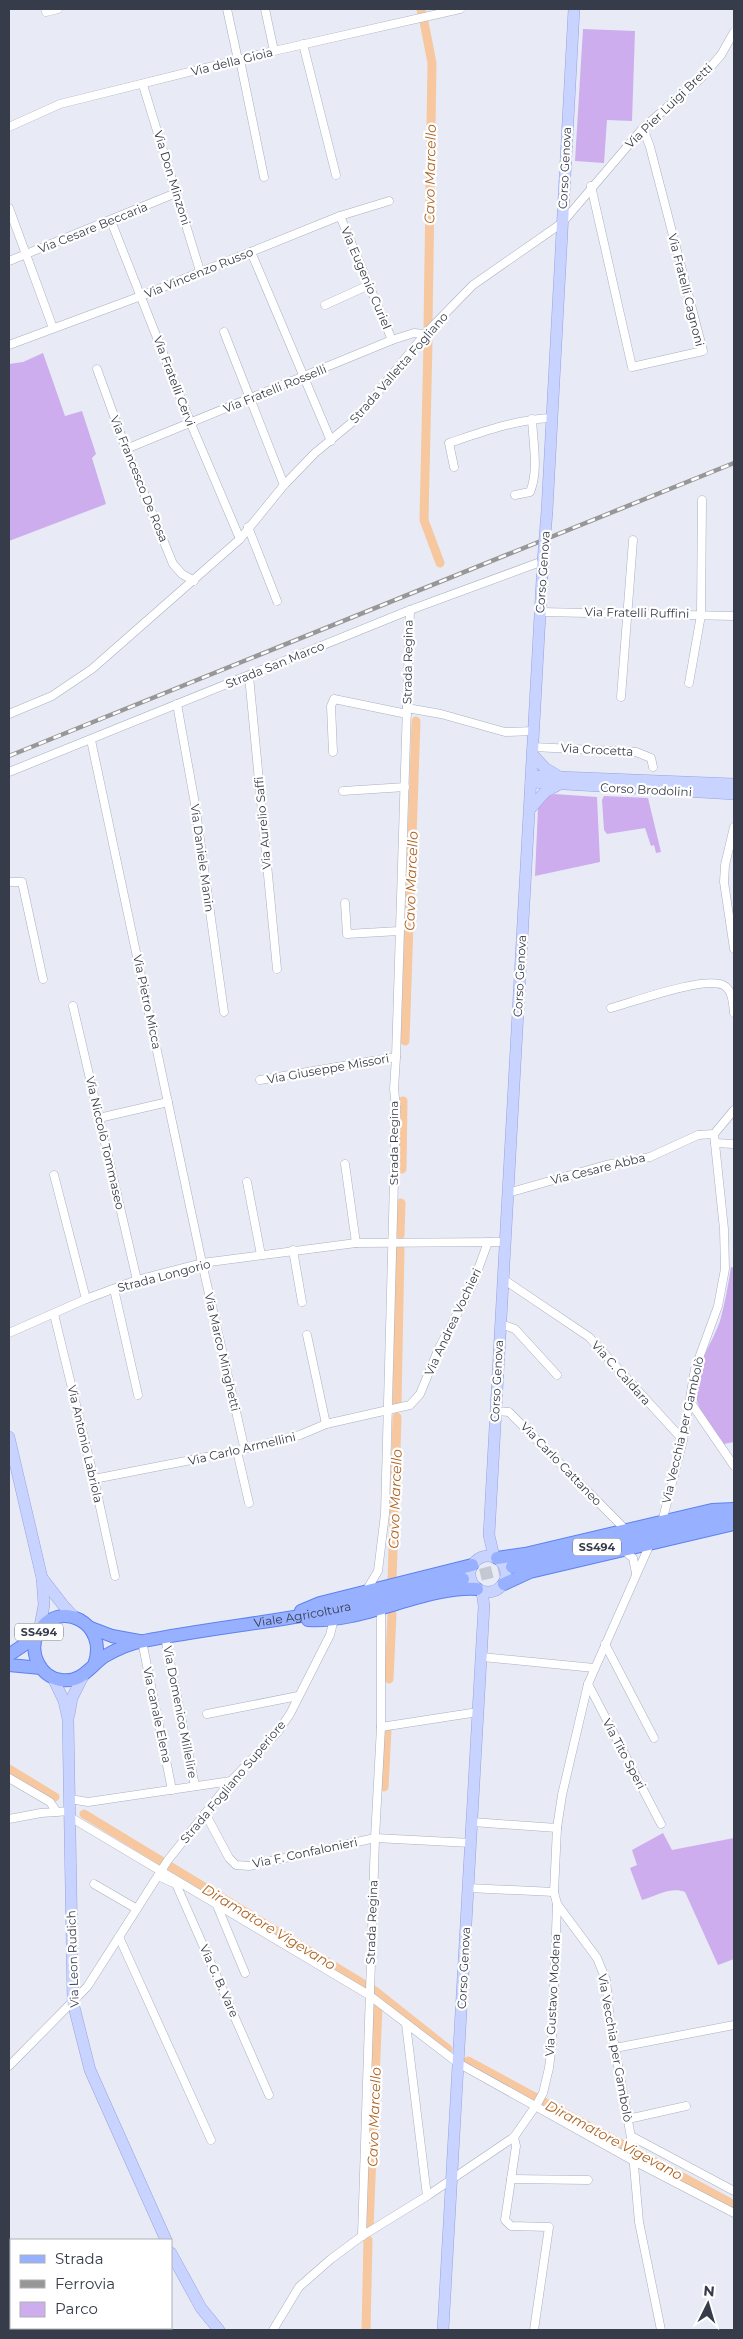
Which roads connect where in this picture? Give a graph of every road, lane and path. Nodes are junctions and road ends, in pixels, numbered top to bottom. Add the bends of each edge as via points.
1 (58, 9) edge
2 (227, 9) edge
3 (265, 9) edge
4 (460, 9) edge
5 (574, 9) edge
6 (46, 12) dead end
7 (734, 32) edge
8 (303, 44) junction
9 (274, 51) junction
10 (239, 60) junction
11 (143, 85) junction
12 (9, 127) edge
13 (643, 128) junction
14 (336, 175) dead end
15 (264, 177) dead end
16 (591, 186) junction
17 (176, 193) junction
18 (389, 201) dead end
19 (9, 208) edge
20 (340, 216) junction
21 (111, 221) junction
22 (562, 222) junction
23 (251, 252) junction
24 (26, 254) junction
25 (9, 261) edge
26 (200, 271) junction
27 (369, 285) junction
28 (141, 296) junction
29 (325, 304) dead end
30 (53, 328) junction
31 (224, 332) dead end
32 (425, 334) junction
33 (392, 340) junction
34 (9, 344) edge
35 (97, 369) dead end
36 (305, 377) junction
37 (250, 399) junction
38 (550, 418) junction
39 (532, 419) junction
40 (191, 424) junction
41 (331, 441) junction
42 (126, 449) junction
43 (454, 467) dead end
44 (284, 485) junction
45 (515, 495) dead end
46 (702, 500) dead end
47 (248, 527) junction
48 (240, 539) junction
49 (633, 540) dead end
50 (543, 561) junction
51 (194, 581) junction
52 (277, 601) dead end
53 (410, 610) junction
54 (540, 612) junction
55 (628, 612) junction
56 (701, 615) junction
57 (734, 616) edge
58 (249, 676) junction
59 (689, 683) dead end
60 (622, 696) dead end
61 (177, 704) junction
62 (407, 711) junction
63 (9, 714) edge
64 (534, 731) junction
65 (91, 740) junction
66 (532, 751) junction
67 (333, 752) dead end
68 (653, 767) dead end
69 (9, 772) edge
70 (531, 779) junction
71 (559, 781) junction
72 (734, 784) edge
73 (405, 787) junction
74 (343, 791) dead end
75 (734, 794) edge
76 (529, 810) junction
77 (734, 827) edge
78 (9, 882) edge
79 (345, 903) dead end
80 (399, 930) junction
81 (734, 949) edge
82 (277, 969) dead end
83 (43, 979) dead end
84 (73, 1006) dead end
85 (611, 1008) dead end
86 (224, 1012) dead end
87 (734, 1013) edge
88 (396, 1057) junction
89 (260, 1080) dead end
90 (168, 1102) junction
91 (734, 1110) edge
92 (100, 1118) junction
93 (714, 1134) junction
94 (715, 1143) junction
95 (734, 1144) edge
96 (345, 1164) dead end
97 (54, 1175) dead end
98 (247, 1182) dead end
99 (508, 1193) junction
100 (392, 1242) junction
101 (488, 1242) junction
102 (505, 1242) junction
103 (356, 1243) junction
104 (293, 1250) junction
105 (261, 1255) junction
106 (202, 1263) junction
107 (137, 1280) junction
108 (503, 1280) junction
109 (114, 1289) junction
110 (86, 1299) junction
111 (302, 1302) dead end
112 (54, 1314) junction
113 (500, 1324) junction
114 (9, 1333) edge
115 (308, 1335) dead end
116 (557, 1375) dead end
117 (138, 1395) dead end
118 (691, 1403) junction
119 (388, 1411) junction
120 (496, 1411) junction
121 (326, 1424) junction
122 (9, 1437) edge
123 (683, 1440) junction
124 (242, 1442) dead end
125 (237, 1451) junction
126 (734, 1466) edge
127 (94, 1479) junction
128 (249, 1503) dead end
129 (734, 1509) edge
130 (734, 1514) edge
131 (662, 1522) junction
132 (734, 1524) edge
133 (622, 1526) dead end
134 (489, 1535) junction
135 (650, 1544) junction
136 (623, 1550) junction
137 (495, 1558) junction
138 (476, 1561) junction
139 (512, 1567) tunnel mouth
140 (378, 1571) junction
141 (636, 1574) junction
142 (115, 1576) dead end
143 (42, 1578) junction
144 (462, 1579) tunnel mouth
145 (504, 1584) junction
146 (387, 1587) junction
147 (483, 1591) junction
148 (365, 1592) junction
149 (381, 1607) junction
150 (75, 1618) junction
151 (286, 1618) junction
152 (334, 1619) junction
153 (91, 1628) junction
154 (38, 1634) junction
155 (166, 1637) junction
156 (142, 1641) junction
157 (605, 1644) junction
158 (9, 1655) edge
159 (482, 1657) junction
160 (9, 1665) edge
161 (94, 1665) junction
162 (41, 1668) junction
163 (594, 1668) junction
164 (83, 1676) junction
165 (53, 1678) junction
166 (588, 1684) junction
167 (298, 1696) junction
168 (478, 1712) junction
169 (207, 1714) dead end
170 (68, 1719) junction
171 (381, 1727) junction
172 (654, 1738) dead end
173 (9, 1778) edge
174 (231, 1781) junction
175 (195, 1786) junction
176 (172, 1790) junction
177 (70, 1799) junction
178 (57, 1812) junction
179 (205, 1813) junction
180 (70, 1814) junction
181 (9, 1819) edge
182 (472, 1822) junction
183 (661, 1824) dead end
184 (557, 1828) junction
185 (375, 1838) junction
186 (471, 1843) junction
187 (161, 1871) junction
188 (94, 1884) dead end
189 (468, 1888) junction
190 (554, 1892) junction
191 (216, 1903) junction
192 (557, 1904) junction
193 (137, 1909) junction
194 (119, 1937) junction
195 (245, 1973) dead end
196 (370, 1994) junction
197 (73, 2003) junction
198 (406, 2024) junction
199 (734, 2025) edge
200 (615, 2048) junction
201 (458, 2064) junction
202 (9, 2066) edge
203 (270, 2095) dead end
204 (535, 2105) junction
205 (686, 2106) dead end
206 (628, 2119) junction
207 (514, 2137) junction
208 (211, 2140) dead end
209 (631, 2140) junction
210 (633, 2158) junction
211 (452, 2179) junction
212 (511, 2179) junction
213 (588, 2180) dead end
214 (734, 2190) edge
215 (426, 2196) junction
216 (734, 2213) edge
217 (362, 2236) junction
218 (166, 2239) edge
219 (172, 2255) edge
220 (219, 2330) edge
221 (273, 2330) edge
222 (443, 2330) edge
223 (534, 2330) edge
224 (661, 2330) edge

1 - 6 street
2 - 10 street
3 - 9 street
4 - 8 street, Via della Gioia
5 - 22 main road, Corso Genova
7 - 13 street, Via Pier Luigi Bretti via 700,79
8 - 9 street, Via della Gioia
8 - 14 street
9 - 10 street, Via della Gioia
10 - 11 street, Via della Gioia
10 - 15 street
11 - 12 street, Via della Gioia via 60,104
11 - 17 street, Via Don Minzoni
13 - 16 street, Via Pier Luigi Bretti
13 - 16 street, Via Fratelli Cagnoni via 703,351 632,367
16 - 22 street, Via Pier Luigi Bretti
17 - 21 street, Via Cesare Beccaria
17 - 26 street, Via Don Minzoni
18 - 20 street, Via Vincenzo Russo
19 - 24 street
20 - 23 street, Via Vincenzo Russo
20 - 27 street, Via Eugenio Curiel
21 - 24 street, Via Cesare Beccaria
21 - 28 street, Via Fratelli Cervi
22 - 32 street, Strada Valletta Fogliano via 473,285
22 - 38 main road, Corso Genova
23 - 26 street, Via Vincenzo Russo
23 - 36 street
24 - 25 street, Via Cesare Beccaria
24 - 30 street
26 - 28 street, Via Vincenzo Russo
27 - 29 street
27 - 33 street, Via Eugenio Curiel
28 - 30 street, Via Vincenzo Russo
28 - 40 street, Via Fratelli Cervi
30 - 34 street, Via Vincenzo Russo
31 - 37 street
32 - 33 street, Via Fratelli Rosselli via 414,333
32 - 41 street, Strada Valletta Fogliano via 356,420
33 - 36 street, Via Fratelli Rosselli
35 - 42 street, Via Francesco De Rosa
36 - 37 street, Via Fratelli Rosselli
36 - 41 street
37 - 40 street, Via Fratelli Rosselli
37 - 44 street
38 - 39 street
38 - 50 main road, Corso Genova, bridge
39 - 43 street via 449,443
39 - 45 street via 532,486 530,492
40 - 42 street, Via Fratelli Rosselli
40 - 48 street, Via Fratelli Cervi
41 - 44 street, Strada Valletta Fogliano
42 - 51 street, Via Francesco De Rosa via 174,564
44 - 47 street, Strada Valletta Fogliano
46 - 56 street
47 - 48 street, Strada Valletta Fogliano
47 - 52 street
48 - 51 street, Strada Valletta Fogliano
49 - 55 street
50 - 53 street, Strada San Marco
50 - 54 main road, Corso Genova
51 - 63 street, Strada Valletta Fogliano via 92,669 52,696
53 - 58 street, Strada San Marco
53 - 62 street, Strada Regina
54 - 55 street, Via Fratelli Ruffini
54 - 64 main road, Corso Genova
55 - 56 street, Via Fratelli Ruffini
55 - 60 street
56 - 57 street, Via Fratelli Ruffini
56 - 59 street
58 - 61 street, Strada San Marco
58 - 82 street, Via Aurelio Saffi
61 - 65 street, Strada San Marco
61 - 86 street, Via Daniele Manin via 195,804
62 - 64 street via 441,714 505,732
62 - 67 street, Strada Regina via 334,700 331,706
62 - 73 street, Strada Regina
64 - 66 main road, Corso Genova
65 - 69 street, Strada San Marco
65 - 90 street, Via Pietro Micca
66 - 68 street, Via Crocetta via 636,752 651,758
66 - 70 main road, Corso Genova
66 - 71 main road
70 - 71 main road, Corso Brodolini
70 - 76 main road, Corso Genova
71 - 72 main road, Corso Brodolini
71 - 75 main road, Corso Brodolini
71 - 76 main road
73 - 74 street
73 - 80 street, Strada Regina
76 - 99 main road, Corso Genova
77 - 81 street via 724,882
78 - 83 street via 22,882
79 - 80 street via 347,934
80 - 88 street, Strada Regina
84 - 92 street, Via Niccolò Tommaseo
85 - 87 street via 708,983 724,985 730,992
88 - 89 street, Via Giuseppe Missori
88 - 100 street, Strada Regina
90 - 92 street
90 - 106 street, Via Pietro Micca
91 - 93 street
92 - 107 street, Via Niccolò Tommaseo
93 - 94 street, Via Vecchia per Gambolò
93 - 99 street, Via Cesare Abba via 698,1135 650,1157 606,1165
94 - 95 street
94 - 118 street, Via Vecchia per Gambolò via 725,1269 718,1306 695,1369
96 - 103 street
97 - 110 street
98 - 105 street
99 - 102 main road, Corso Genova
100 - 101 street, Strada Longorio
100 - 103 street, Strada Longorio
100 - 119 street, Strada Regina
101 - 102 street, Strada Longorio
101 - 119 street, Via Andrea Vochieri via 472,1286 439,1348 420,1394 407,1407
102 - 108 main road, Corso Genova
103 - 104 street, Strada Longorio
104 - 105 street, Strada Longorio
104 - 111 street
105 - 106 street, Strada Longorio
106 - 107 street, Strada Longorio
106 - 124 street, Via Marco Minghetti
107 - 109 street, Strada Longorio
108 - 113 main road, Corso Genova
108 - 123 street, Via C. Caldara via 589,1338
109 - 110 street, Strada Longorio
109 - 117 street
110 - 112 street, Strada Longorio
112 - 114 street, Strada Longorio
112 - 127 street, Via Antonio Labriola
113 - 116 street via 515,1329
113 - 120 main road, Corso Genova
115 - 121 street
118 - 123 street, Via Vecchia per Gambolò
118 - 126 street
119 - 121 street, Via Carlo Armellini
119 - 140 street, Strada Regina via 385,1514
120 - 133 street, Via Carlo Cattaneo via 509,1412
120 - 134 main road, Corso Genova
121 - 125 street, Via Carlo Armellini via 300,1435
122 - 143 main road
123 - 131 street, Via Vecchia per Gambolò
125 - 127 street, Via Carlo Armellini
125 - 128 street
127 - 142 street, Via Antonio Labriola
129 - 131 main road via 712,1510
130 - 139 main road, SS494
131 - 137 main road
132 - 135 main road
134 - 137 main road, Corso Genova
134 - 138 main road, Corso Genova
135 - 136 main road
135 - 141 street, Via Vecchia per Gambolò
136 - 141 street via 634,1558
136 - 145 main road via 530,1572
137 - 138 main road
137 - 145 main road, Corso Genova via 504,1566
138 - 146 main road
138 - 147 main road via 470,1578
140 - 146 street via 380,1581
140 - 148 street, Strada Regina
141 - 157 street, Via Vecchia per Gambolò
143 - 150 main road
143 - 154 main road via 44,1605
144 - 151 main road, Viale Agricoltura / SS494
145 - 147 main road, Corso Genova
146 - 148 main road
147 - 149 main road via 451,1591
147 - 159 main road, Corso Genova
148 - 151 main road via 315,1604
149 - 152 main road
149 - 171 street, Strada Regina
150 - 153 main road, Viale Agricoltura / SS494
150 - 154 main road, SS494 via 67,1616 51,1620
151 - 152 main road
151 - 155 main road, Viale Agricoltura / SS494
152 - 167 street, Strada Fogliano Superiore via 330,1635
153 - 156 main road, Viale Agricoltura / SS494 via 112,1636
153 - 161 main road via 98,1646
154 - 158 main road, SS494
154 - 162 main road, SS494 via 34,1652
155 - 156 main road, Viale Agricoltura / SS494
155 - 175 street, Via Domenico Millelire
156 - 161 main road, Viale Agricoltura / SS494 via 114,1651
156 - 176 street, Via canale Elena
157 - 163 street, Via Vecchia per Gambolò
157 - 172 street
159 - 163 street
159 - 168 main road, Corso Genova
160 - 162 main road
161 - 164 main road, Viale Agricoltura / SS494
162 - 165 main road
163 - 166 street, Via Vecchia per Gambolò
164 - 165 main road via 68,1680
164 - 170 main road via 72,1698
165 - 170 main road
166 - 183 street, Via Tito Speri
166 - 184 street, Via Vecchia per Gambolò
167 - 169 street
167 - 174 street, Strada Fogliano Superiore via 277,1733
168 - 171 street
168 - 182 main road, Corso Genova
170 - 177 main road, Via Leon Rudich
171 - 185 street, Strada Regina
173 - 178 street via 50,1802
174 - 175 street
174 - 179 street, Strada Fogliano Superiore
175 - 176 street
176 - 177 street via 88,1802
177 - 180 main road, Via Leon Rudich
178 - 180 street
178 - 181 street
179 - 185 street, Via F. Confalonieri via 236,1865 249,1866
179 - 187 street, Strada Fogliano Superiore
180 - 187 street
180 - 197 main road, Via Leon Rudich
182 - 184 street
182 - 186 main road, Corso Genova
184 - 190 street, Via Vecchia per Gambolò
185 - 186 street
185 - 196 street, Strada Regina
186 - 189 main road, Corso Genova
187 - 191 street
187 - 193 street, Strada Fogliano Superiore
187 - 203 street, Via G. B. Vare via 176,1884
188 - 193 street
189 - 190 street
189 - 201 main road, Corso Genova
190 - 192 street, Via Vecchia per Gambolò
191 - 195 street
191 - 196 street
192 - 200 street, Via Vecchia per Gambolò via 597,1958 606,1980
192 - 204 street, Via Gustavo Modena via 552,2044 543,2093
193 - 194 street, Strada Fogliano Superiore
194 - 197 street, Strada Fogliano Superiore
194 - 208 street
196 - 198 street
196 - 217 street, Strada Regina
197 - 202 street, Strada Fogliano Superiore
197 - 218 main road, Via Leon Rudich via 90,2070
198 - 201 street
198 - 215 street
199 - 200 street
200 - 206 street, Via Vecchia per Gambolò
201 - 204 street
201 - 211 main road, Corso Genova
204 - 207 street, Via Gustavo Modena
204 - 210 street
205 - 206 street
206 - 209 street, Via Vecchia per Gambolò
207 - 211 street, Via Gustavo Modena
207 - 212 street via 516,2146
209 - 210 street, Via Vecchia per Gambolò
209 - 214 street
210 - 216 street
210 - 224 street, Via Vecchia per Gambolò via 639,2222
211 - 215 street, Via Gustavo Modena
211 - 222 main road, Corso Genova
212 - 213 street
212 - 223 street via 505,2220 511,2226 549,2227
215 - 217 street, Via Gustavo Modena
217 - 221 street, Via Gustavo Modena via 298,2287
219 - 220 main road via 201,2308

